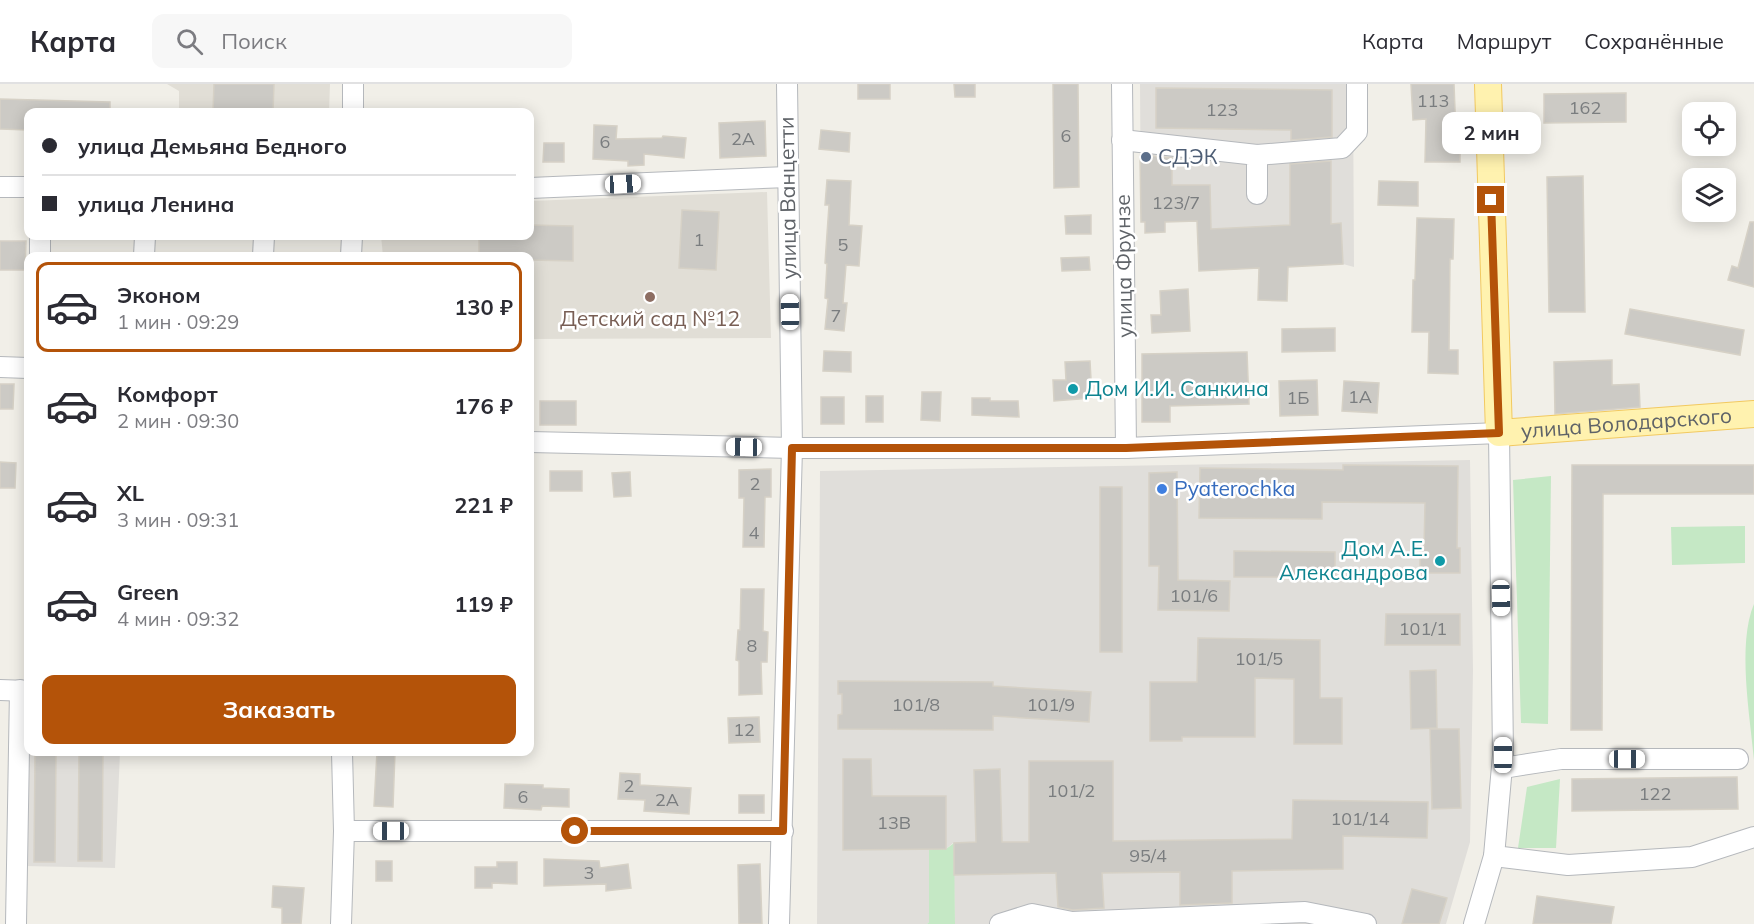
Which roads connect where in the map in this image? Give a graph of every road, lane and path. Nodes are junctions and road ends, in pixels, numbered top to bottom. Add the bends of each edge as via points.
1 (353, 84) edge
2 (787, 84) edge
3 (1122, 84) edge
4 (1357, 84) edge
5 (1488, 84) edge
6 (353, 108) edge
7 (1122, 140) junction
8 (1257, 155) junction
9 (788, 177) junction
10 (0, 187) edge
11 (24, 187) edge
12 (534, 188) edge
13 (1257, 194) dead end
14 (0, 367) edge
15 (24, 368) edge
16 (1754, 414) edge
17 (1499, 433) junction
18 (534, 442) edge
19 (792, 448) junction
20 (1126, 448) junction
21 (0, 690) edge
22 (24, 691) edge
23 (342, 756) edge
24 (1738, 759) dead end
25 (1503, 768) junction
26 (344, 831) junction
27 (783, 831) junction
28 (1754, 837) edge
29 (1494, 856) junction
30 (1072, 923) edge
31 (1359, 923) edge
32 (16, 924) edge
33 (341, 924) edge
34 (779, 924) edge
35 (1000, 924) edge
36 (1474, 924) edge

1 - 6 street
2 - 9 street, улица Ванцетти
3 - 7 street, улица Фрунзе
4 - 8 street via 1357,132 1342,148
5 - 17 main road
7 - 8 street
7 - 20 street, улица Фрунзе
8 - 13 street
9 - 12 street
9 - 19 street, улица Ванцетти
10 - 11 street
14 - 15 street
16 - 17 main road, улица Володарского
17 - 20 street
17 - 25 street
18 - 19 street
19 - 20 street
19 - 27 street, улица Ванцетти
21 - 22 street
22 - 32 street
23 - 26 street
24 - 25 street via 1561,759
25 - 29 street
26 - 27 street
26 - 33 street
27 - 34 street, улица Ванцетти
28 - 29 street via 1692,857 1568,865
29 - 36 street
30 - 31 street via 1305,912
30 - 35 street via 1032,914

